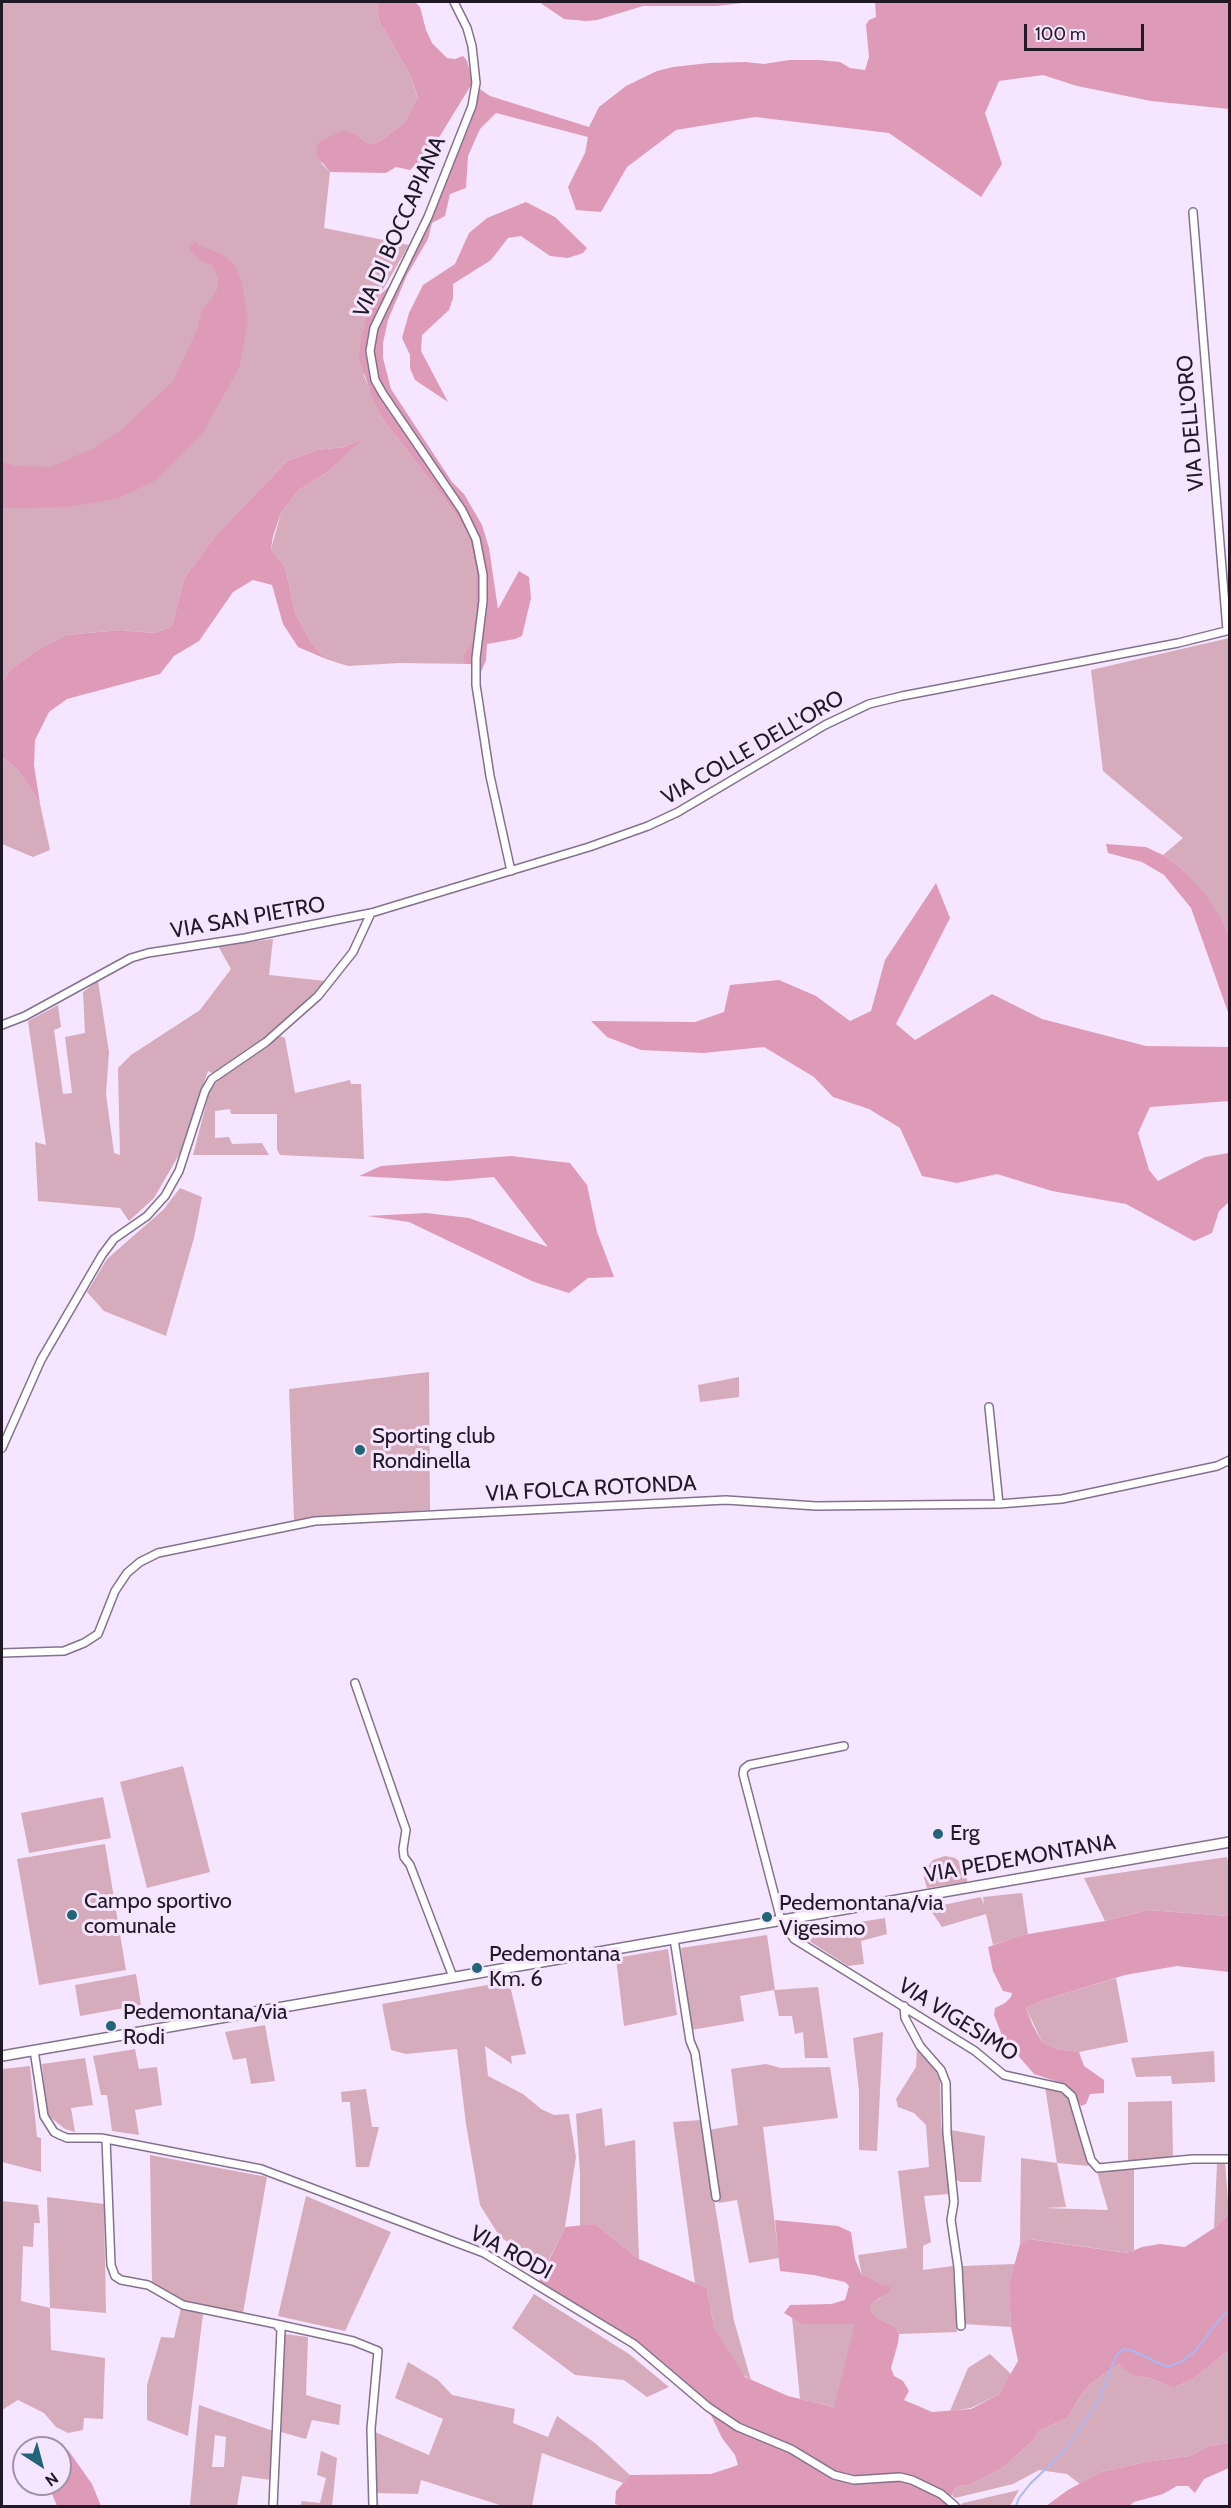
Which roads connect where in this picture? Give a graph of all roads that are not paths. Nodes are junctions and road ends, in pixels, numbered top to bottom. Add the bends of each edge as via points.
1 (454, 2) edge
2 (1193, 212) dead end
3 (1228, 630) edge
4 (511, 871) junction
5 (371, 913) junction
6 (2, 1025) edge
7 (989, 1407) dead end
8 (2, 1448) edge
9 (1230, 1460) edge
10 (999, 1504) junction
11 (2, 1653) edge
12 (355, 1683) dead end
13 (844, 1746) dead end
14 (1230, 1842) edge
15 (781, 1920) junction
16 (675, 1939) junction
17 (453, 1977) junction
18 (904, 2006) junction
19 (34, 2050) junction
20 (2, 2056) edge
21 (106, 2139) junction
22 (1230, 2159) edge
23 (716, 2197) dead end
24 (276, 2324) junction
25 (961, 2326) dead end
26 (273, 2506) edge
27 (373, 2506) edge
28 (955, 2506) edge

1 - 4 street, VIA DI BOCCAPIANA via 472,46 476,83 472,105 428,217 374,328 370,351 375,380 462,510 476,539 483,575 476,685 490,776
2 - 3 street, VIA DELL'ORO
3 - 4 street, VIA COLLE DELL'ORO via 868,704 669,817
4 - 5 street, VIA SAN PIETRO
5 - 6 street, VIA SAN PIETRO via 131,958
5 - 8 street via 353,952 318,996 266,1042 212,1079 179,1171 165,1196 147,1216 114,1239 102,1255 40,1360
7 - 10 street
9 - 10 street, VIA FOLCA ROTONDA via 1062,1499
10 - 11 street, VIA FOLCA ROTONDA via 816,1506 726,1500 315,1521 158,1553 127,1572 98,1634 84,1643 64,1651
12 - 17 street via 406,1830 404,1857
13 - 15 street via 744,1768
14 - 15 street, VIA PEDEMONTANA
15 - 16 street, VIA PEDEMONTANA
15 - 18 street, VIA VIGESIMO via 794,1939
16 - 17 street, VIA PEDEMONTANA
16 - 23 street
17 - 19 street, VIA PEDEMONTANA
18 - 22 street, VIA VIGESIMO via 975,2051 1004,2075 1063,2088 1072,2096 1091,2160 1098,2168
18 - 25 street via 905,2018 920,2046 941,2070 946,2083 954,2202 951,2220
19 - 20 street, VIA PEDEMONTANA
19 - 21 street, VIA RODI via 44,2116 54,2132 67,2138
21 - 24 street via 111,2265 115,2276 148,2285 191,2307
21 - 28 street, VIA RODI via 261,2169 484,2253 633,2344 738,2427 791,2449 834,2475 854,2480 912,2480 941,2493
24 - 26 street via 282,2336
24 - 27 street via 353,2341 378,2351 371,2429

